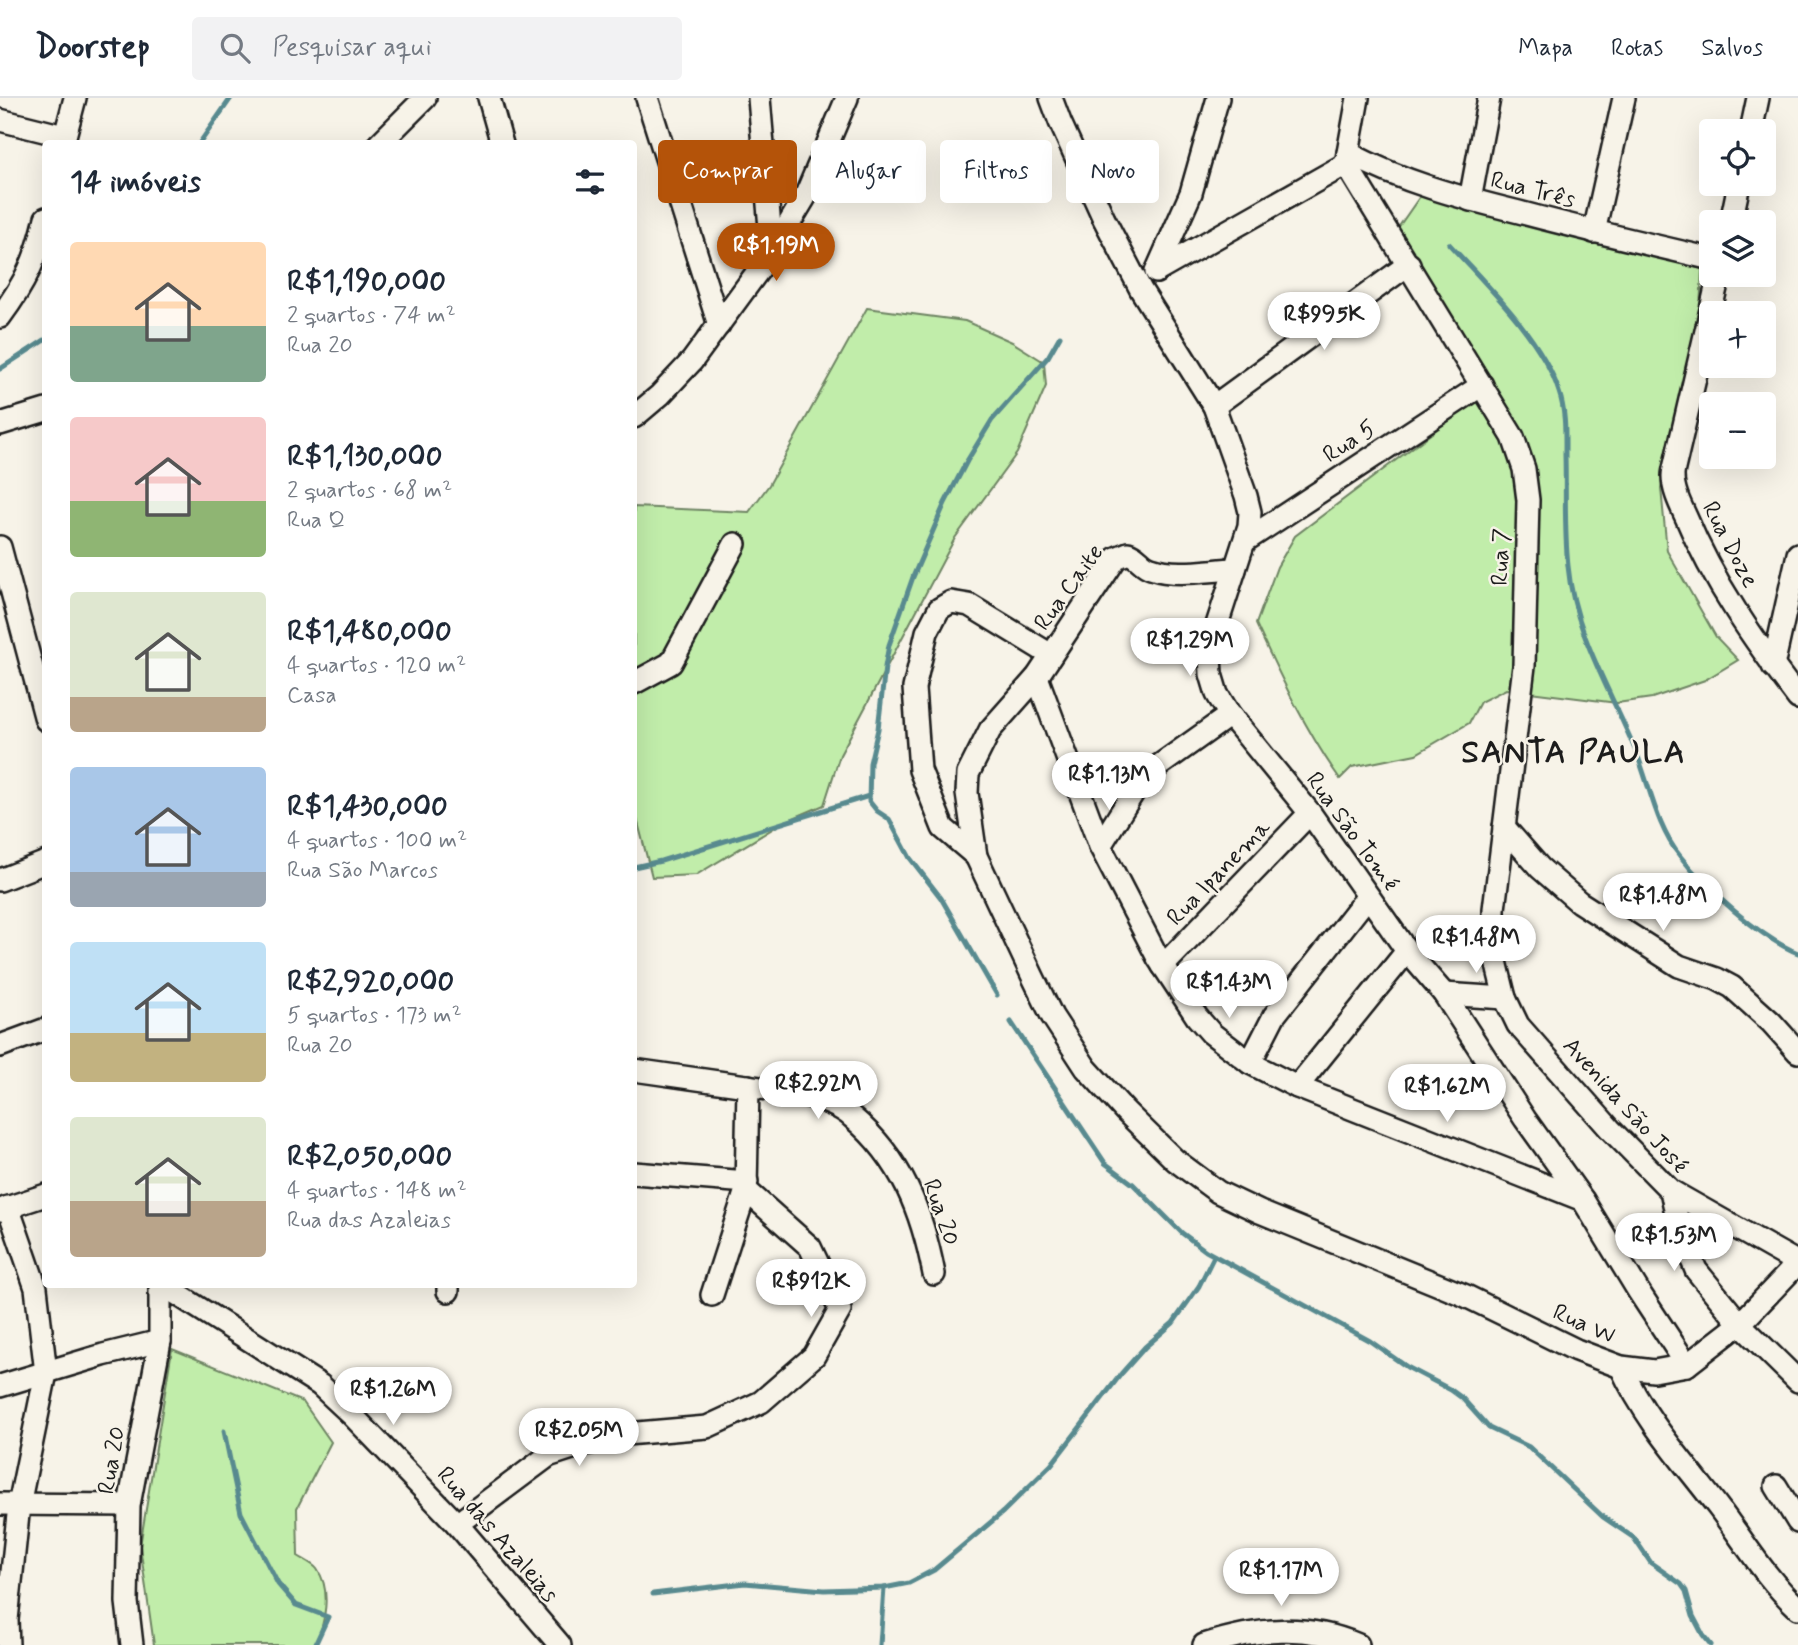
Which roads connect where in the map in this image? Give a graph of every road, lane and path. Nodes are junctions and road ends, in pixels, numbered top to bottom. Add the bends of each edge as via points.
1 (75, 98) edge
2 (425, 98) edge
3 (489, 98) edge
4 (647, 98) edge
5 (759, 98) edge
6 (847, 98) edge
7 (1051, 98) edge
8 (1218, 98) edge
9 (1358, 98) edge
10 (1489, 98) edge
11 (1623, 98) edge
12 (1758, 98) edge
13 (1754, 119) edge
14 (0, 120) edge
15 (64, 140) edge
16 (383, 140) edge
17 (501, 140) edge
18 (1347, 158) junction
19 (1470, 200) junction
20 (1594, 232) junction
21 (42, 234) edge
22 (772, 252) junction
23 (1699, 256) edge
24 (1409, 264) junction
25 (1157, 271) junction
26 (1716, 287) edge
27 (1141, 290) junction
28 (0, 317) edge
29 (719, 325) junction
30 (1482, 385) junction
31 (1214, 406) junction
32 (42, 411) edge
33 (637, 414) edge
34 (0, 424) edge
35 (1245, 541) junction
36 (735, 544) dead end
37 (0, 547) edge
38 (1798, 554) edge
39 (1234, 569) junction
40 (1051, 655) junction
41 (1773, 666) junction
42 (1037, 677) junction
43 (637, 681) edge
44 (1798, 698) edge
45 (42, 705) edge
46 (1230, 715) junction
47 (1310, 813) junction
48 (1504, 827) junction
49 (1100, 846) junction
50 (976, 856) junction
51 (42, 864) edge
52 (0, 880) edge
53 (1368, 896) junction
54 (1407, 951) junction
55 (1163, 966) junction
56 (1444, 994) junction
57 (1505, 998) junction
58 (1772, 1022) junction
59 (1798, 1023) edge
60 (42, 1031) edge
61 (0, 1046) edge
62 (1798, 1052) edge
63 (1250, 1063) junction
64 (637, 1070) edge
65 (748, 1086) junction
66 (1297, 1087) junction
67 (637, 1173) edge
68 (747, 1186) junction
69 (1671, 1191) junction
70 (42, 1196) edge
71 (1583, 1200) junction
72 (4, 1209) edge
73 (1798, 1263) edge
74 (934, 1274) dead end
75 (161, 1288) edge
76 (167, 1288) edge
77 (712, 1295) dead end
78 (1740, 1324) junction
79 (160, 1341) junction
80 (1687, 1365) junction
81 (1620, 1367) junction
82 (46, 1373) junction
83 (1798, 1381) edge
84 (0, 1386) edge
85 (1776, 1486) dead end
86 (9, 1505) edge
87 (129, 1506) junction
88 (1798, 1522) edge
89 (457, 1524) junction
90 (1798, 1608) edge
91 (8, 1645) edge
92 (132, 1645) edge
93 (560, 1645) edge
94 (1204, 1645) edge
95 (1358, 1645) edge

1 - 15 street
2 - 16 street
3 - 17 street
4 - 29 street
5 - 22 street
6 - 22 street via 805,197
7 - 27 street, Rua São Tomé
8 - 25 street via 1191,193
9 - 18 street
10 - 19 street
11 - 20 street
12 - 13 street
14 - 15 street
18 - 19 street, Rua Três
18 - 24 street, Rua 7
18 - 25 street
19 - 20 street, Rua Três
20 - 23 street, Rua Três
21 - 28 street via 26,279
22 - 29 street
24 - 30 street, Rua 7
24 - 31 street
25 - 27 street
26 - 41 street, Rua Doze via 1673,476 1704,559
27 - 31 street, Rua São Tomé
29 - 33 street via 660,395
30 - 35 street, Rua 5
30 - 48 street, Rua 7 via 1513,437 1528,500 1524,666
31 - 35 street, Rua São Tomé via 1250,512
32 - 34 street
35 - 39 street, Rua São Tomé
36 - 43 street via 671,663
37 - 45 street
38 - 41 street
39 - 40 street, Rua Caite via 1161,570 1146,567 1134,554 1122,554
39 - 46 street, Rua São Tomé via 1210,655 1217,694
40 - 42 street, Rua Caite
40 - 50 street via 958,602 939,609 927,632 914,688 920,770 943,828
41 - 44 street, Rua Doze
42 - 49 street
42 - 50 street, Rua Caite via 990,730 968,774
46 - 47 street, Rua São Tomé
46 - 49 street via 1150,772
47 - 53 street, Rua São Tomé
47 - 55 street, Rua Ipanema
48 - 57 street, Rua 7 via 1494,953
48 - 58 street via 1540,868 1579,902 1679,966 1732,987
49 - 55 street
50 - 81 street, Rua W via 1052,1016 1086,1068 1175,1160 1218,1192 1260,1212 1466,1296
51 - 52 street
53 - 54 street, Rua São Tomé
53 - 63 street via 1274,1016
54 - 56 street, Rua São Tomé
54 - 66 street
55 - 63 street via 1211,1033
56 - 57 street
56 - 71 street, Rua São Tomé
57 - 69 street, Avenida São José via 1518,1025
58 - 59 street
58 - 62 street
60 - 61 street
63 - 66 street
64 - 65 street, Rua 20
65 - 68 street
65 - 74 street, Rua 20 via 803,1094 852,1116 905,1182 918,1209
66 - 71 street
67 - 68 street
68 - 77 street
68 - 89 street via 810,1247 840,1310 814,1356 761,1402 707,1427 626,1434 548,1456
69 - 73 street
69 - 78 street, Avenida São José via 1696,1270
70 - 72 street
71 - 80 street, Rua São Tomé
72 - 82 street via 36,1288
73 - 78 street
75 - 79 street, Rua 20
76 - 89 street, Rua das Azaleias via 320,1385
78 - 80 street
78 - 83 street, Avenida São José
79 - 82 street
79 - 87 street, Rua 20
80 - 81 street, Rua W via 1654,1371
81 - 90 street via 1673,1453
82 - 84 street
82 - 86 street
85 - 88 street
86 - 87 street
86 - 91 street
87 - 92 street, Rua 20 via 127,1602
89 - 93 street, Rua das Azaleias
94 - 95 street via 1285,1629 1316,1632

